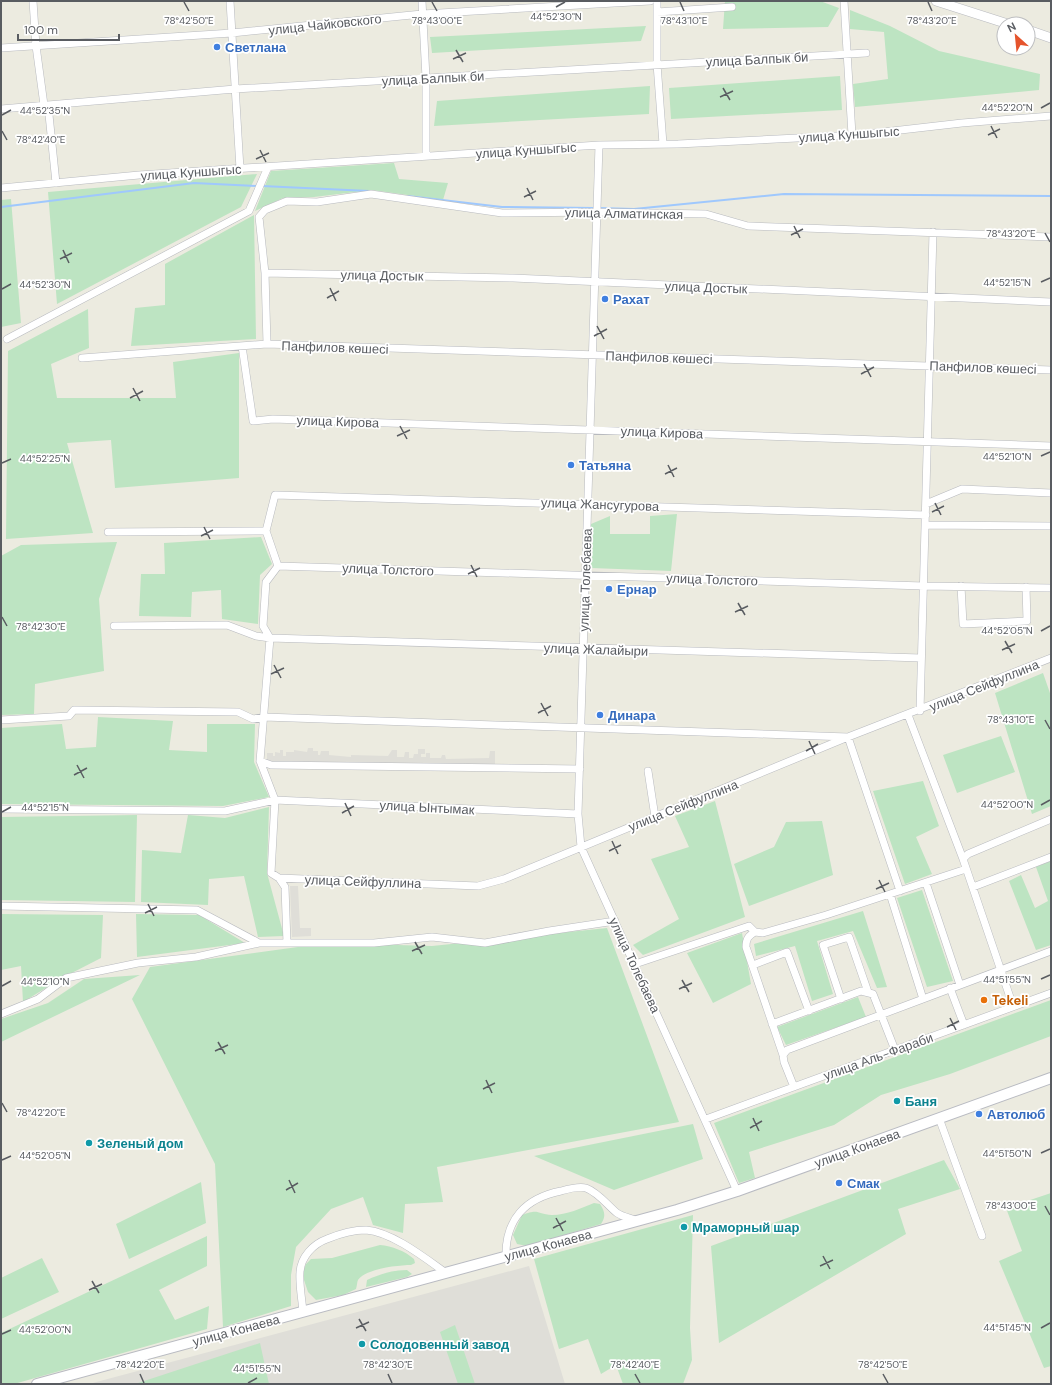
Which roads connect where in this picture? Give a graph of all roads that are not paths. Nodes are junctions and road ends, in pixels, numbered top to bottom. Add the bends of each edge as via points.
1 (33, 1) edge
2 (230, 1) edge
3 (422, 1) edge
4 (650, 1) edge
5 (657, 1) edge
6 (844, 1) edge
7 (936, 1) edge
8 (732, 7) dead end
9 (657, 12) junction
10 (422, 14) junction
11 (996, 20) edge
12 (232, 33) junction
13 (1036, 33) edge
14 (1051, 38) edge
15 (36, 46) junction
16 (1, 48) edge
17 (866, 52) dead end
18 (846, 54) junction
19 (657, 64) junction
20 (426, 78) junction
21 (235, 89) junction
22 (46, 105) junction
23 (1, 109) edge
24 (1051, 116) edge
25 (852, 135) junction
26 (663, 144) junction
27 (599, 145) junction
28 (426, 156) junction
29 (268, 167) junction
30 (240, 169) junction
31 (56, 183) junction
32 (1, 188) edge
33 (597, 212) junction
34 (933, 232) junction
35 (1051, 237) edge
36 (265, 273) junction
37 (594, 282) junction
38 (931, 297) junction
39 (1051, 302) edge
40 (7, 339) dead end
41 (267, 344) junction
42 (242, 346) junction
43 (593, 355) junction
44 (82, 358) dead end
45 (930, 365) junction
46 (1051, 370) edge
47 (590, 430) junction
48 (928, 441) junction
49 (1051, 446) edge
50 (1051, 493) edge
51 (588, 504) junction
52 (926, 504) junction
53 (926, 515) junction
54 (925, 525) junction
55 (1051, 526) edge
56 (266, 531) junction
57 (108, 532) dead end
58 (278, 566) junction
59 (586, 576) junction
60 (924, 586) junction
61 (962, 586) junction
62 (1026, 587) junction
63 (1051, 588) edge
64 (114, 626) dead end
65 (270, 638) junction
66 (583, 649) junction
67 (921, 658) junction
68 (1051, 658) edge
69 (920, 711) junction
70 (908, 715) junction
71 (264, 717) junction
72 (1, 720) edge
73 (581, 728) junction
74 (848, 738) junction
75 (260, 760) junction
76 (580, 769) junction
77 (648, 771) dead end
78 (275, 800) junction
79 (1, 809) edge
80 (578, 814) junction
81 (655, 816) junction
82 (1051, 819) edge
83 (581, 847) junction
84 (1051, 857) edge
85 (963, 859) junction
86 (966, 869) junction
87 (279, 878) junction
88 (926, 882) junction
89 (973, 887) junction
90 (900, 891) junction
91 (890, 894) junction
92 (1, 906) edge
93 (615, 921) junction
94 (756, 932) junction
95 (259, 943) junction
96 (287, 943) junction
97 (1051, 951) edge
98 (635, 964) junction
99 (752, 965) junction
100 (1001, 969) junction
101 (960, 985) junction
102 (950, 988) junction
103 (868, 992) junction
104 (1051, 993) edge
105 (841, 999) junction
106 (923, 999) junction
107 (1014, 1006) junction
108 (809, 1010) junction
109 (1, 1014) edge
110 (882, 1015) junction
111 (772, 1024) junction
112 (964, 1025) junction
113 (895, 1050) junction
114 (783, 1055) junction
115 (1051, 1078) edge
116 (794, 1086) junction
117 (939, 1118) junction
118 (706, 1119) junction
119 (738, 1191) junction
120 (638, 1221) junction
121 (982, 1236) dead end
122 (506, 1257) junction
123 (446, 1273) junction
124 (303, 1312) junction
125 (37, 1384) edge

1 - 15 street
2 - 12 street
3 - 10 street
4 - 10 street, улица Чайковского
5 - 9 street
6 - 18 street
7 - 11 street
8 - 9 street
9 - 19 street
10 - 12 street, улица Чайковского
10 - 20 street
12 - 15 street, улица Чайковского
12 - 21 street
13 - 14 street
15 - 16 street, улица Чайковского
15 - 22 street
17 - 18 street, улица Балпык би
18 - 19 street, улица Балпык би
18 - 25 street
19 - 20 street, улица Балпык би
19 - 26 street
20 - 21 street, улица Балпык би
20 - 28 street
21 - 22 street, улица Балпык би
21 - 30 street
22 - 23 street, улица Балпык би
22 - 31 street
24 - 25 street, улица Куншыгыс
25 - 26 street, улица Куншыгыс
26 - 27 street, улица Куншыгыс
27 - 28 street, улица Куншыгыс
27 - 33 street, улица Толебаева
28 - 29 street, улица Куншыгыс
29 - 30 street, улица Куншыгыс
29 - 40 street via 249,210
30 - 31 street, улица Куншыгыс
31 - 32 street, улица Куншыгыс
33 - 34 street, улица Алматинская via 706,214 748,226
33 - 36 street, улица Алматинская via 502,213 371,194 317,202 287,201 265,210 259,217
33 - 37 street, улица Толебаева
34 - 35 street, улица Алматинская
34 - 38 street
36 - 37 street, улица Достык
36 - 41 street, улица Алматинская
37 - 38 street, улица Достык
37 - 43 street, улица Толебаева
38 - 39 street, улица Достык
38 - 45 street
41 - 42 street, Панфилов көшесі
41 - 43 street, Панфилов көшесі
42 - 44 street, Панфилов көшесі
42 - 47 street, улица Кирова via 253,421 273,419
43 - 45 street, Панфилов көшесі
43 - 47 street, улица Толебаева
45 - 46 street, Панфилов көшесі
45 - 48 street
47 - 48 street, улица Кирова
47 - 51 street, улица Толебаева
48 - 49 street, улица Кирова
48 - 52 street
50 - 52 street via 962,489
51 - 53 street, улица Жансугурова
51 - 56 street, улица Жансугурова via 275,495
51 - 59 street, улица Толебаева
52 - 53 street
53 - 54 street
54 - 55 street
54 - 60 street
56 - 57 street
56 - 58 street
58 - 59 street, улица Толстого
58 - 65 street via 266,582 263,626
59 - 60 street, улица Толстого
59 - 66 street, улица Толебаева
60 - 61 street, улица Толстого
60 - 67 street
61 - 62 street, улица Толстого
61 - 62 street via 963,624 1027,621
62 - 63 street, улица Толстого
64 - 65 street, улица Жалайыри via 227,625 256,636
65 - 66 street, улица Жалайыри
65 - 71 street
66 - 67 street, улица Жалайыри
66 - 73 street, улица Толебаева
67 - 69 street
68 - 69 street, улица Сейфуллина
69 - 70 street, улица Сейфуллина
70 - 74 street, улица Сейфуллина
70 - 85 street
71 - 72 street via 253,719 238,712 74,710 69,716
71 - 73 street
71 - 75 street
73 - 74 street
73 - 76 street, улица Толебаева
74 - 81 street, улица Сейфуллина
74 - 90 street
75 - 76 street via 271,765
75 - 78 street
76 - 80 street, улица Толебаева
77 - 81 street
78 - 79 street, улица Ынтымак via 225,810
78 - 80 street, улица Ынтымак
78 - 87 street via 271,873
80 - 83 street, улица Толебаева
81 - 83 street, улица Сейфуллина
82 - 85 street via 968,854
83 - 87 street, улица Сейфуллина via 504,879 478,886
83 - 93 street, улица Толебаева
84 - 89 street
85 - 86 street
86 - 88 street
86 - 89 street
87 - 96 street via 285,887
88 - 90 street
88 - 101 street
89 - 100 street
90 - 91 street
91 - 94 street via 763,933
91 - 106 street
92 - 95 street via 197,910
93 - 96 street via 485,943 432,937 374,942
93 - 98 street, улица Толебаева
94 - 98 street via 749,926
94 - 99 street via 746,941
95 - 96 street
95 - 109 street via 196,957 138,963 66,978 38,999
97 - 100 street
98 - 118 street, улица Толебаева
99 - 108 street via 787,952
99 - 111 street
100 - 101 street
100 - 107 street
101 - 102 street
102 - 106 street
102 - 112 street
103 - 105 street via 861,991
103 - 105 street via 849,937 822,945
103 - 110 street via 873,994
104 - 107 street, улица Аль-Фараби
105 - 108 street
106 - 110 street
107 - 112 street, улица Аль-Фараби
108 - 111 street
110 - 113 street
110 - 114 street via 787,1050
111 - 114 street
112 - 113 street, улица Аль-Фараби
113 - 116 street, улица Аль-Фараби
114 - 116 street
115 - 117 main road, улица Конаева
116 - 118 street, улица Аль-Фараби
117 - 119 main road, улица Конаева
117 - 121 street
118 - 119 street, улица Толебаева
119 - 120 main road, улица Конаева
120 - 122 main road, улица Конаева
120 - 122 street via 619,1214 599,1196 584,1188 550,1193 517,1214 508,1238
122 - 123 main road, улица Конаева
123 - 124 main road, улица Конаева
123 - 124 street via 415,1251 386,1236 366,1230 343,1233 320,1241 306,1254 300,1271
124 - 125 main road, улица Конаева

